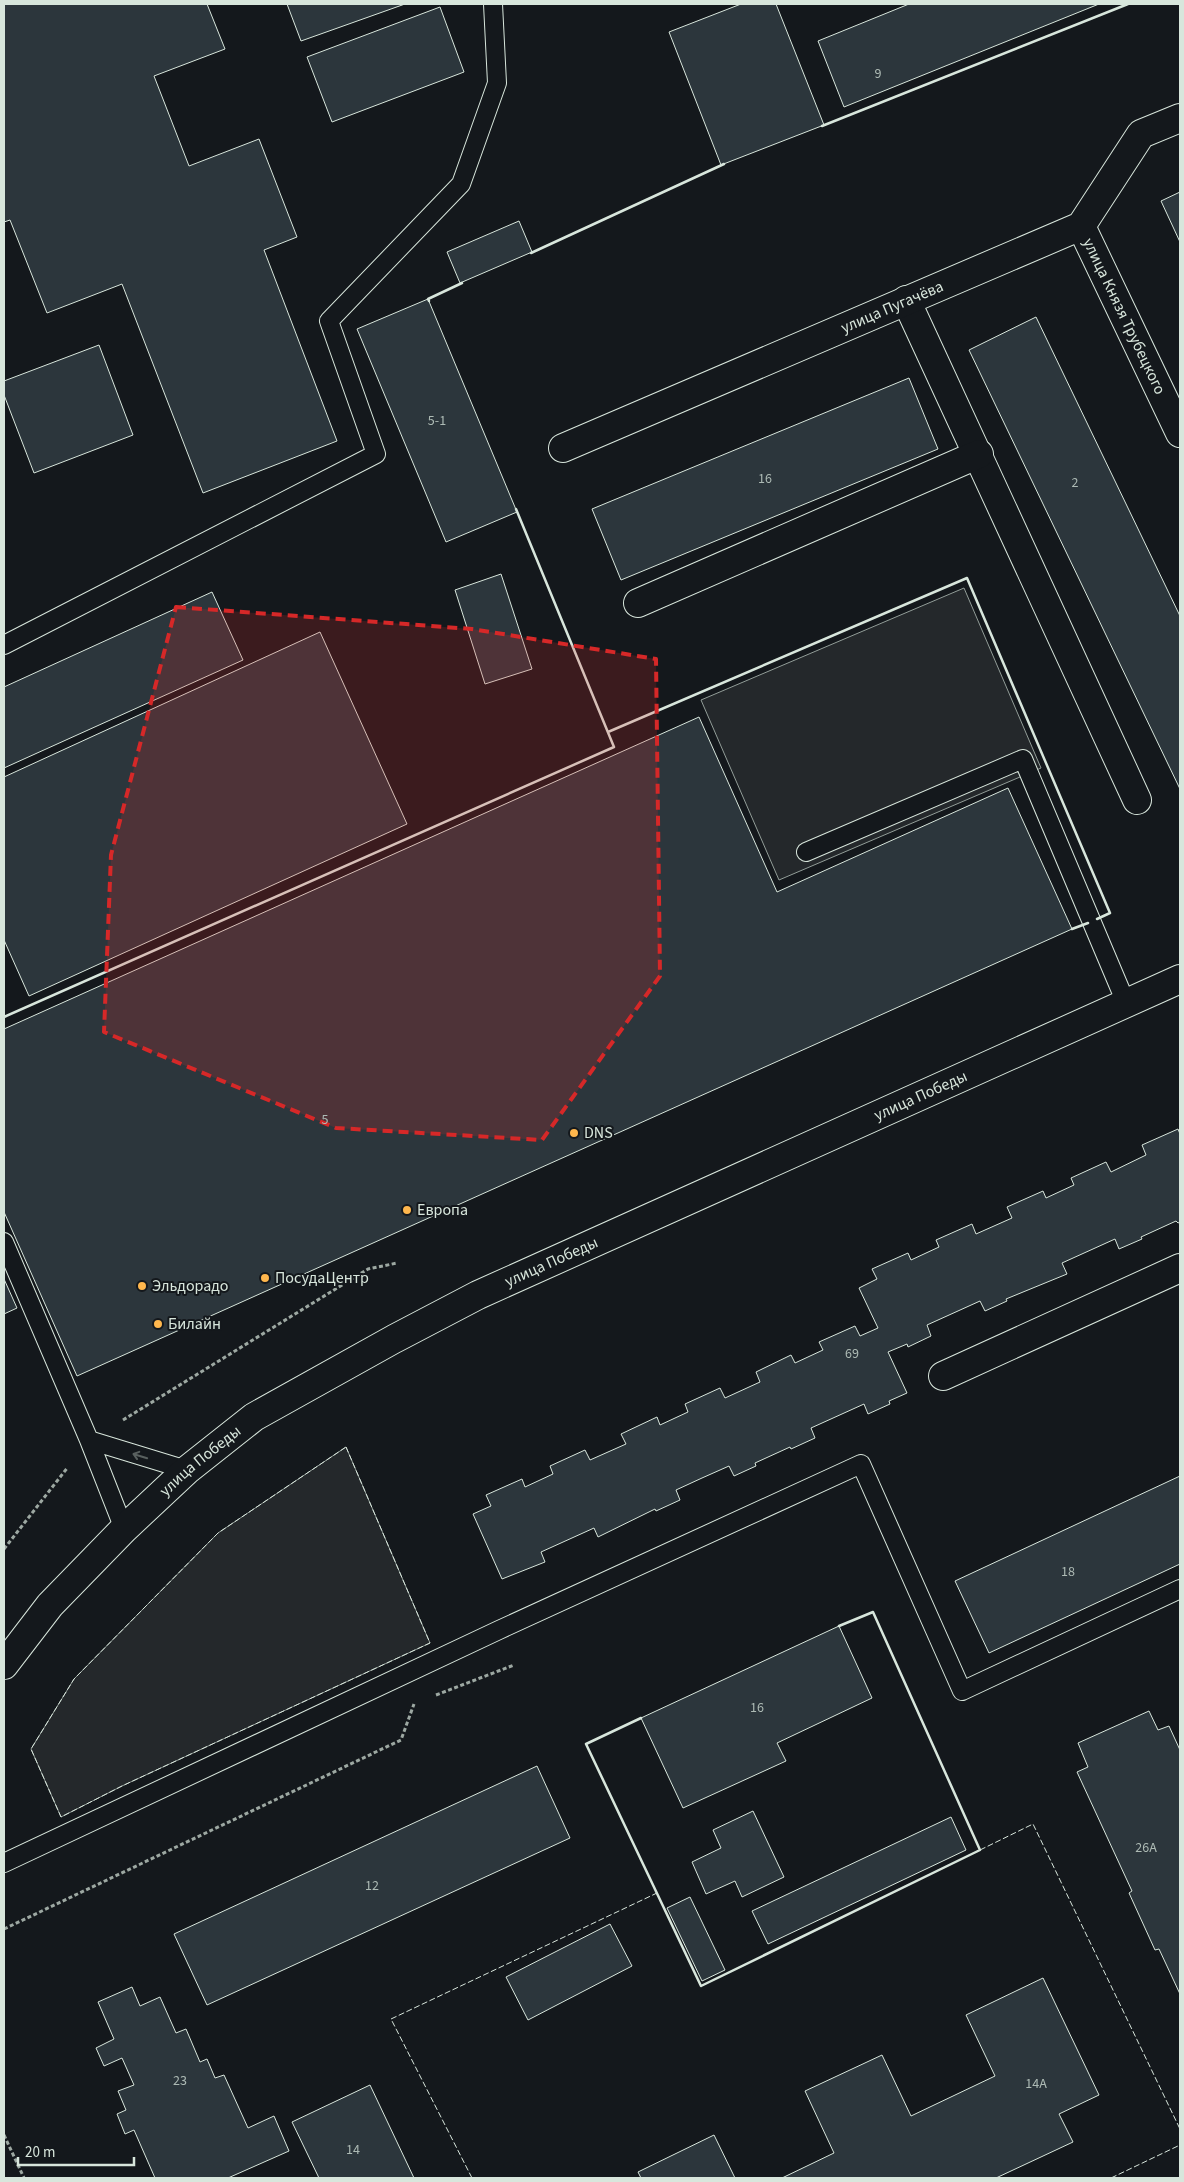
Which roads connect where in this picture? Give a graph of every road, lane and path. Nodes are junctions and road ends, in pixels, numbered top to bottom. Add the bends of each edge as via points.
1 (493, 4) edge
2 (1180, 118) edge
3 (1081, 226) junction
4 (906, 300) junction
5 (1180, 432) edge
6 (563, 448) dead end
7 (979, 454) junction
8 (638, 603) dead end
9 (4, 645) edge
10 (1138, 800) dead end
11 (806, 852) dead end
12 (1180, 979) edge
13 (1126, 1003) junction
14 (4, 1242) edge
15 (397, 1263) dead end
16 (1180, 1268) edge
17 (943, 1376) dead end
18 (89, 1440) junction
19 (187, 1470) junction
20 (124, 1529) junction
21 (4, 1549) edge
22 (1180, 1588) edge
23 (4, 1665) edge
24 (514, 1665) dead end
25 (431, 1697) dead end
26 (422, 1700) dead end
27 (4, 1863) edge
28 (4, 1929) edge
29 (4, 2135) edge
30 (24, 2178) edge

1 - 9 lane via 496,83 460,184 329,321 376,454
2 - 3 street via 1141,134
3 - 4 street, улица Пугачёва
3 - 5 street, улица Князя Трубецкого
4 - 6 street, улица Пугачёва
4 - 7 street
7 - 8 street
7 - 10 street
11 - 13 lane via 1023,760
12 - 13 street, улица Победы
13 - 19 street, улица Победы via 478,1295 254,1417
14 - 18 lane
15 - 18 path via 368,1269
16 - 17 street
19 -> 18 lane
18 - 20 lane
18 - 21 path
19 - 20 street, улица Победы
20 - 23 street, улица Победы via 50,1605
22 - 27 lane via 962,1692 861,1464
24 - 25 path
26 - 28 path via 412,1704 400,1740
29 - 30 path

